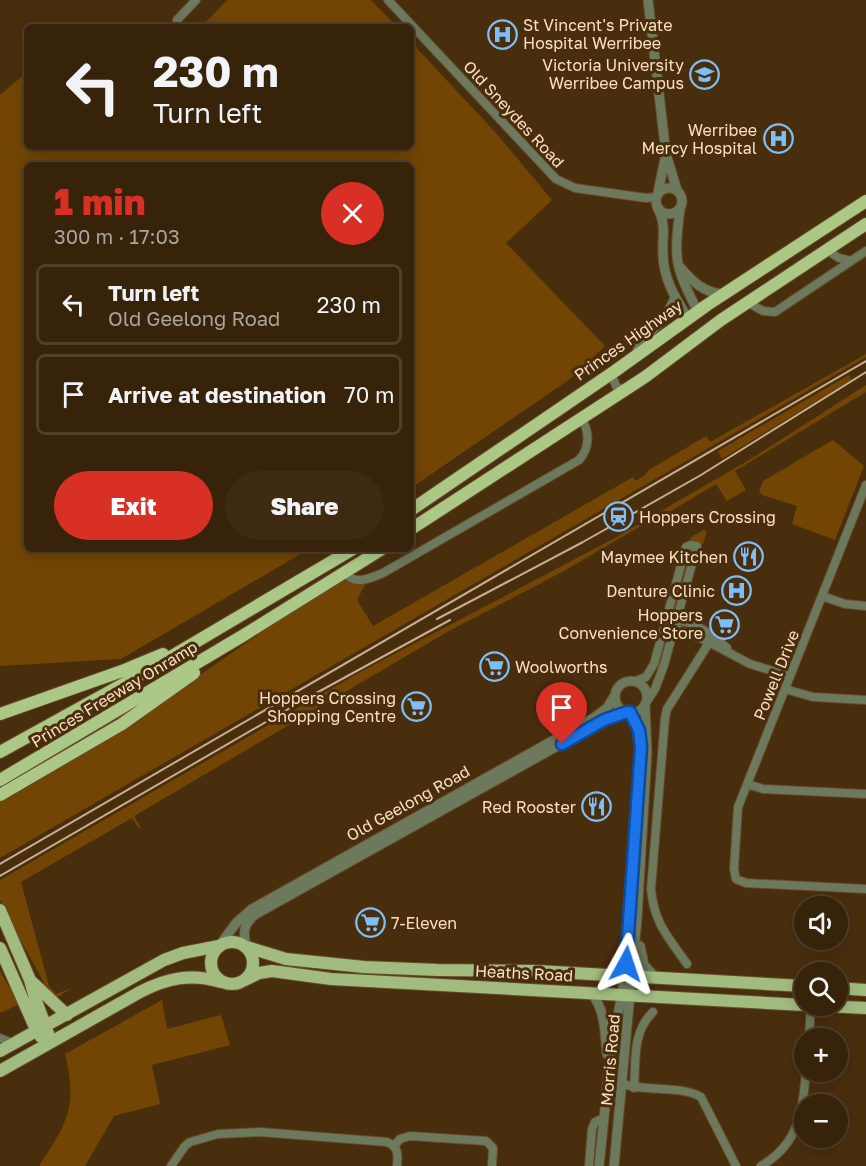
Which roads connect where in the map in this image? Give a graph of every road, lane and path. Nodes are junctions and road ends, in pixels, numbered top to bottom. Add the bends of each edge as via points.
1 (196, 0) edge
2 (388, 0) edge
3 (648, 0) edge
4 (177, 20) dead end
5 (411, 24) edge
6 (414, 28) edge
7 (666, 154) junction
8 (677, 190) junction
9 (657, 200) junction
10 (866, 201) edge
11 (680, 209) junction
12 (866, 224) edge
13 (827, 250) junction
14 (866, 251) edge
15 (851, 261) junction
16 (677, 265) junction
17 (724, 294) junction
18 (675, 298) junction
19 (747, 302) junction
20 (693, 315) junction
21 (705, 332) junction
22 (634, 357) junction
23 (614, 374) junction
24 (623, 390) junction
25 (607, 400) junction
26 (549, 416) junction
27 (581, 418) junction
28 (866, 485) edge
29 (414, 508) edge
30 (856, 510) junction
31 (866, 510) edge
32 (414, 527) edge
33 (376, 552) edge
34 (347, 553) edge
35 (345, 573) junction
36 (822, 596) junction
37 (866, 606) edge
38 (676, 620) junction
39 (666, 621) junction
40 (693, 625) junction
41 (674, 628) junction
42 (705, 631) junction
43 (214, 632) junction
44 (244, 635) junction
45 (696, 636) junction
46 (707, 641) junction
47 (732, 653) junction
48 (636, 681) junction
49 (788, 683) junction
50 (615, 695) junction
51 (866, 700) edge
52 (646, 703) junction
53 (629, 712) junction
54 (0, 714) edge
55 (0, 752) edge
56 (512, 769) junction
57 (0, 780) edge
58 (747, 784) junction
59 (866, 794) edge
60 (0, 795) edge
61 (294, 888) junction
62 (866, 889) edge
63 (0, 910) edge
64 (637, 929) junction
65 (220, 946) junction
66 (246, 947) junction
67 (0, 948) edge
68 (687, 964) dead end
69 (629, 976) junction
70 (656, 978) junction
71 (30, 980) junction
72 (245, 980) junction
73 (221, 982) junction
74 (794, 985) edge
75 (848, 989) edge
76 (866, 990) edge
77 (592, 994) junction
78 (626, 996) junction
79 (794, 1004) edge
80 (848, 1007) edge
81 (866, 1008) edge
82 (653, 1012) dead end
83 (67, 1015) junction
84 (41, 1028) junction
85 (0, 1038) edge
86 (49, 1043) junction
87 (14, 1044) junction
88 (0, 1052) edge
89 (609, 1068) junction
90 (0, 1071) edge
91 (805, 1082) edge
92 (623, 1084) junction
93 (634, 1088) junction
94 (606, 1096) junction
95 (621, 1102) junction
96 (604, 1118) junction
97 (394, 1146) junction
98 (171, 1166) edge
99 (397, 1166) edge
100 (492, 1166) edge
101 (589, 1166) edge
102 (599, 1166) edge
103 (614, 1166) edge
104 (736, 1166) edge
105 (761, 1166) edge

1 - 4 street
2 - 5 street, Old Sneydes Road
3 - 7 street
6 - 9 street, Old Sneydes Road via 556,179 575,188
7 - 8 street
7 - 9 street
8 - 9 street via 664,188
8 - 11 street via 682,198
9 - 11 street via 660,211 673,214
9 - 18 street via 665,227 667,281
10 - 17 highway, Princes Highway
11 - 16 street
12 - 13 highway
13 - 15 street
13 - 19 highway
14 - 15 street
15 - 19 street via 775,312 763,311
16 - 17 street via 705,290
16 - 20 street
17 - 20 highway, Princes Highway
18 - 20 street
18 - 22 street via 666,316 640,342
19 - 21 highway
20 - 21 highway
20 - 22 highway, Princes Highway
21 - 24 highway
22 - 23 highway, Princes Highway
23 - 24 street via 616,386
23 - 25 highway
23 - 26 highway, Princes Highway
24 - 25 highway
25 - 27 highway
26 - 27 highway via 571,412
26 - 29 highway, Princes Highway
27 - 32 highway
27 - 35 street via 587,430 587,445 579,460 383,573 364,580
28 - 30 street, Powell Drive
30 - 31 street
30 - 36 street, Powell Drive
33 - 35 highway
34 - 35 highway via 342,565
34 - 43 highway
35 - 44 highway
36 - 37 street
36 - 49 street, Powell Drive
38 - 39 street
38 - 39 street via 696,546 692,545 684,552
38 - 40 street
38 - 41 street
39 - 41 street
39 - 48 street via 649,674
40 - 42 street
40 - 45 street
41 - 45 street
41 - 52 street via 660,678
42 - 45 street
42 - 46 street
42 - 47 street
43 - 54 highway via 122,671
43 - 55 highway
44 - 57 highway, Princes Freeway Onramp
44 - 60 highway via 122,724
45 - 46 street
46 - 47 street
46 - 68 street via 664,718 651,883 659,926
47 - 49 street
48 - 50 street via 622,684
48 - 52 street via 645,689
49 - 51 street via 813,698
49 - 58 street, Powell Drive
50 - 53 street via 618,706
50 - 56 street, Old Geelong Road via 596,717
52 - 53 street
52 - 64 street, Morris Road
53 - 56 street, Old Geelong Road via 604,720
53 - 69 street, Morris Road via 639,730 641,747
56 - 61 street, Old Geelong Road
58 - 59 street via 763,789
58 - 62 street, Powell Drive via 736,817 735,879 746,883
61 - 65 street, Old Geelong Road via 244,915
61 - 66 street, Old Geelong Road via 249,920 244,931
63 - 71 main road
64 - 69 street, Morris Road
64 - 70 street via 644,965
65 - 66 main road via 234,942
65 - 73 main road via 211,964
65 - 83 main road via 170,957
66 - 69 main road, Heaths Road via 286,959 364,967
66 - 72 main road via 254,964
67 - 84 main road
69 - 70 main road, Heaths Road
69 - 78 street, Morris Road
70 - 74 main road, Heaths Road
71 - 83 main road
71 - 84 main road
72 - 73 main road via 236,984
72 - 77 main road, Heaths Road via 277,971 331,979
73 - 86 main road via 192,976 163,981
75 - 76 main road
77 - 78 main road, Heaths Road
77 - 89 street via 603,1019
78 - 79 main road, Heaths Road
78 - 89 street, Morris Road
78 - 92 street, Morris Road
80 - 81 main road, Heaths Road
82 - 93 street via 638,1033
83 - 84 main road
84 - 86 main road
84 - 87 main road
85 - 87 street
86 - 90 main road
87 - 88 main road
89 - 94 street, Morris Road
91 - 105 street via 796,1129 772,1160
92 - 93 street
92 - 94 street via 612,1086
92 - 95 street, Morris Road
93 - 95 street via 625,1093
93 - 104 street via 689,1092 701,1097
94 - 96 street, Morris Road
95 - 103 street, Morris Road
96 - 101 street via 592,1129
96 - 102 street, Morris Road
97 - 98 street via 378,1140 218,1134 190,1142
97 - 99 street
97 - 100 street via 410,1136 486,1141 493,1148

